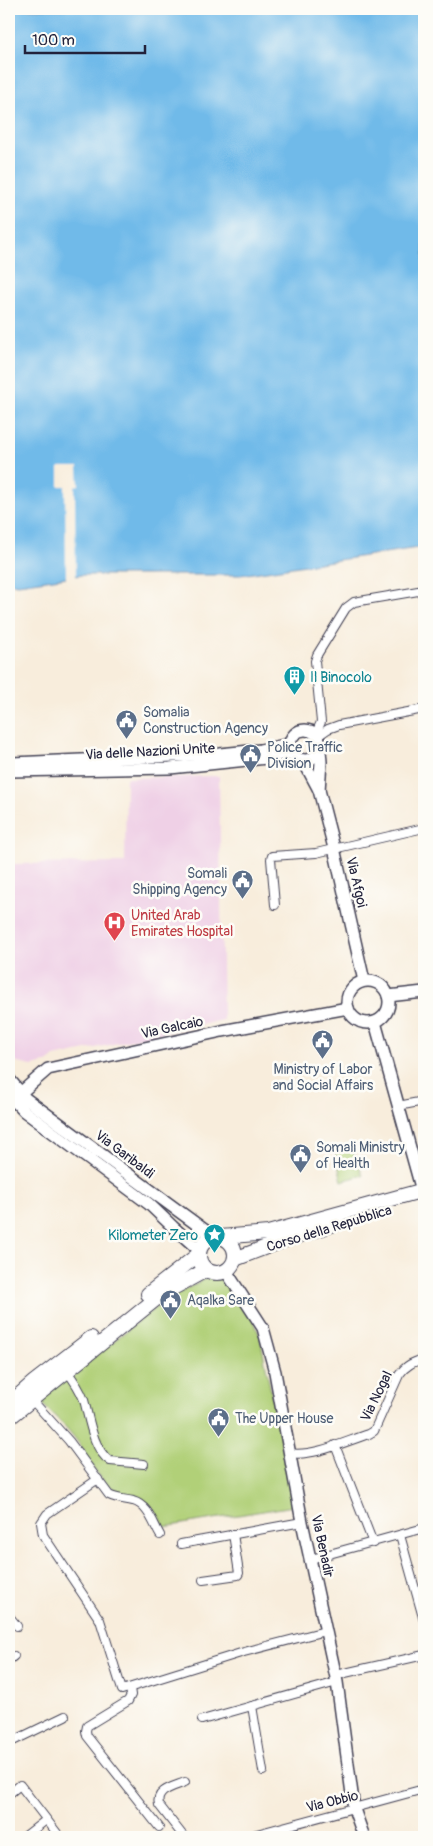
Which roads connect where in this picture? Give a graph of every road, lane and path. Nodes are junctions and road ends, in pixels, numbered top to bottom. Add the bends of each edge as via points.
1 (424, 590) edge
2 (424, 709) edge
3 (317, 735) junction
4 (320, 750) junction
5 (295, 752) junction
6 (9, 763) edge
7 (9, 771) edge
8 (319, 790) junction
9 (424, 828) edge
10 (334, 848) junction
11 (275, 906) dead end
12 (364, 981) junction
13 (424, 992) edge
14 (388, 996) junction
15 (348, 1008) junction
16 (375, 1022) junction
17 (9, 1079) edge
18 (13, 1097) edge
19 (424, 1101) edge
20 (398, 1106) junction
21 (424, 1194) edge
22 (217, 1237) junction
23 (199, 1252) junction
24 (235, 1259) junction
25 (206, 1270) junction
26 (226, 1271) junction
27 (424, 1359) edge
28 (63, 1366) junction
29 (32, 1400) junction
30 (9, 1404) edge
31 (9, 1418) edge
32 (335, 1445) junction
33 (289, 1453) junction
34 (144, 1464) dead end
35 (98, 1479) junction
36 (302, 1522) junction
37 (424, 1528) edge
38 (233, 1534) junction
39 (160, 1535) dead end
40 (400, 1535) junction
41 (373, 1543) junction
42 (181, 1544) dead end
43 (311, 1559) junction
44 (203, 1580) dead end
45 (9, 1616) edge
46 (424, 1621) edge
47 (17, 1626) dead end
48 (325, 1631) junction
49 (424, 1655) edge
50 (336, 1679) junction
51 (130, 1688) junction
52 (252, 1706) junction
53 (64, 1716) dead end
54 (202, 1720) dead end
55 (9, 1743) edge
56 (263, 1772) dead end
57 (185, 1782) dead end
58 (424, 1789) edge
59 (9, 1794) edge
60 (354, 1809) junction
61 (46, 1820) junction
62 (159, 1827) dead end
63 (24, 1837) edge
64 (60, 1837) edge
65 (184, 1837) edge
66 (246, 1837) edge
67 (364, 1837) edge

1 - 3 street via 354,602 346,608 315,661 321,722
2 - 3 street via 339,725
3 - 4 street via 321,741
3 - 5 street via 312,730 299,730 294,734
4 - 5 street via 313,758
4 - 8 street
5 - 6 street, Via delle Nazioni Unite via 260,750
5 - 7 street, Via delle Nazioni Unite via 170,768
5 - 8 street
8 - 10 street, Via Afgoi
9 - 10 street
10 - 11 street via 316,853 272,856
10 - 12 street, Via Afgoi
12 - 14 street via 376,983
12 - 15 street via 351,989
13 - 14 street
14 - 16 street via 386,1011
15 - 16 street via 360,1022
15 - 18 street, Via Galcaio via 48,1069
16 - 20 street
17 - 18 street
18 - 22 street, Via Garibaldi via 26,1099
18 - 23 street, Via Garibaldi via 24,1112 149,1204
19 - 20 street
20 - 21 street
21 - 22 highway via 268,1233
21 - 24 highway, Corso della Repubblica via 282,1240
22 - 23 highway via 205,1241
22 - 24 highway via 231,1243
23 - 25 highway
23 - 28 highway
24 - 26 highway
25 - 26 highway via 216,1274
25 - 28 highway via 162,1294
26 - 33 street, Via Benadir via 262,1328 268,1344
27 - 32 street, Via Nogal via 412,1363 399,1375 374,1431
28 - 29 highway
28 - 30 highway
28 - 34 street via 79,1388 100,1452 110,1460
29 - 31 highway
29 - 35 street
32 - 33 street, Via Nogal via 299,1454
32 - 41 street
33 - 36 street, Via Benadir
35 - 39 street via 109,1495 144,1506
35 - 51 street via 47,1514 41,1524 43,1535 100,1620 122,1690
36 - 38 street
36 - 43 street, Via Benadir
37 - 40 street
38 - 42 street
38 - 44 street via 238,1575
40 - 41 street
40 - 46 street
41 - 43 street
43 - 48 street, Via Benadir
45 - 47 street
48 - 50 street, Via Benadir
48 - 51 street via 244,1652
49 - 50 street
50 - 52 street
50 - 60 street, Via Benadir
51 - 62 street via 128,1701 87,1726 87,1736
52 - 54 street
52 - 56 street
53 - 55 street
57 - 65 street via 158,1797 159,1805
58 - 60 street, Via Obbio
59 - 61 street via 20,1785
60 - 66 street, Via Obbio
60 - 67 street, Via Benadir
61 - 63 street
61 - 64 street

